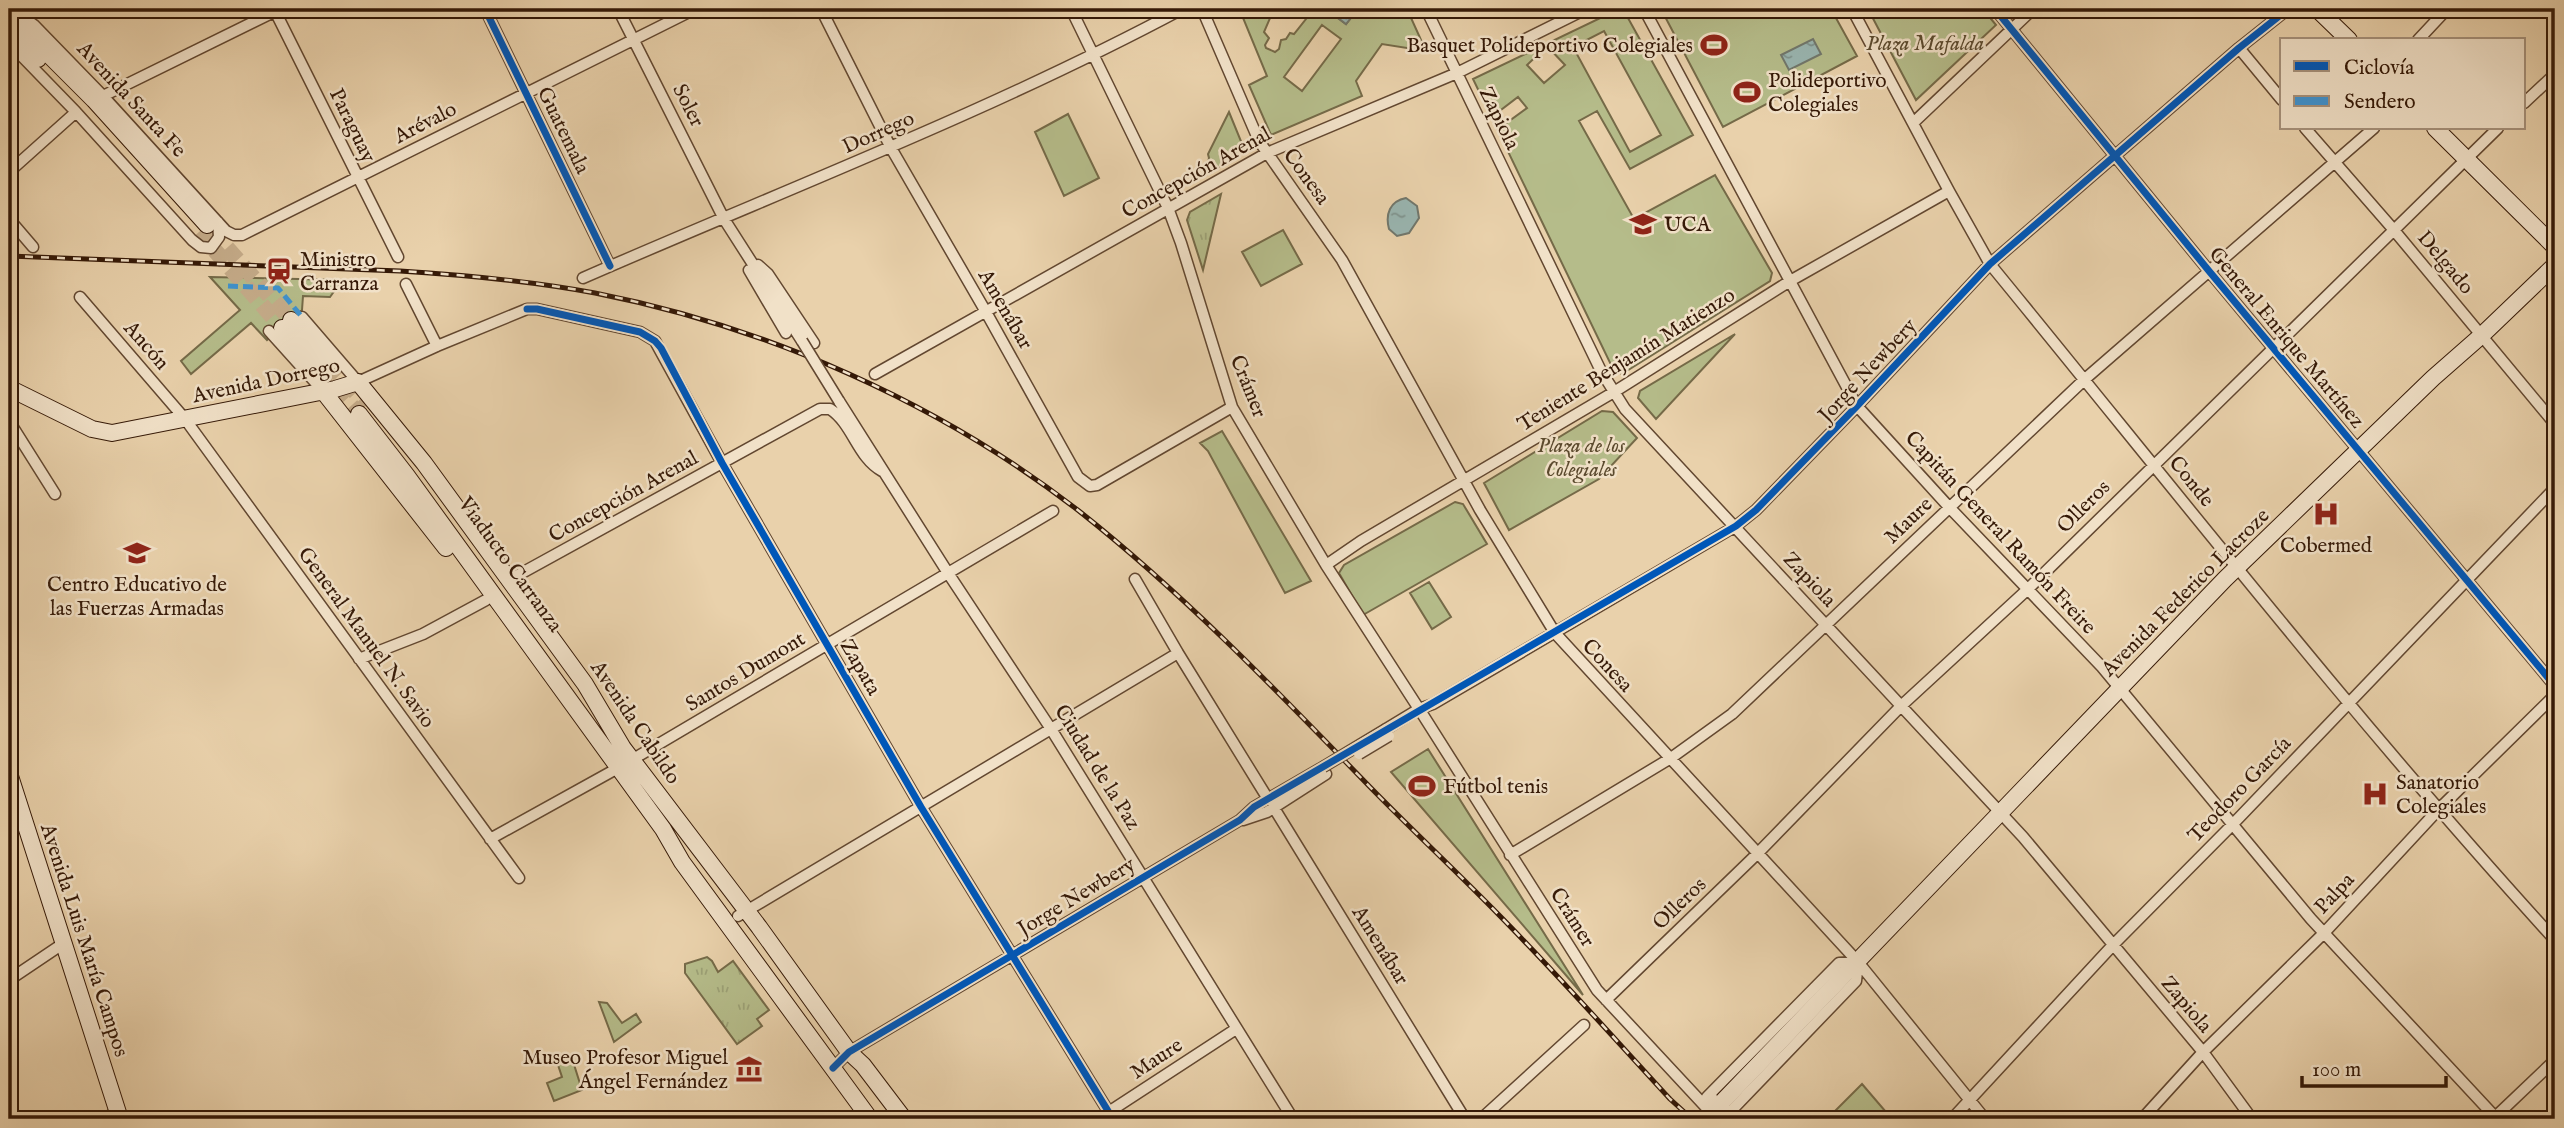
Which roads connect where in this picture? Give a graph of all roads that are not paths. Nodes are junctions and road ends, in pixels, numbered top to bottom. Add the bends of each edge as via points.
1 (10, 9) edge
2 (485, 9) edge
3 (618, 9) edge
4 (695, 9) edge
5 (821, 9) edge
6 (1071, 9) edge
7 (1182, 9) edge
8 (1202, 9) edge
9 (1426, 9) edge
10 (1586, 9) edge
11 (1644, 9) edge
12 (1852, 9) edge
13 (1995, 9) edge
14 (2033, 9) edge
15 (2288, 9) edge
16 (2317, 9) edge
17 (2447, 9) edge
18 (277, 10) edge
19 (2011, 31) junction
20 (10, 36) edge
21 (2346, 38) edge
22 (2420, 38) edge
23 (634, 39) junction
24 (2239, 48) junction
25 (1093, 53) junction
26 (1457, 73) junction
27 (2555, 74) edge
28 (526, 92) junction
29 (103, 96) junction
30 (2280, 98) edge
31 (2526, 101) edge
32 (76, 112) junction
33 (1913, 123) junction
34 (2307, 130) edge
35 (2372, 130) edge
36 (2437, 130) edge
37 (2496, 130) edge
38 (891, 149) junction
39 (1267, 153) junction
40 (2116, 157) junction
41 (2465, 159) junction
42 (2334, 163) junction
43 (9, 172) edge
44 (358, 178) junction
45 (1949, 191) junction
46 (1168, 208) junction
47 (9, 219) edge
48 (724, 219) junction
49 (2393, 229) junction
50 (204, 230) junction
51 (33, 247) dead end
52 (2555, 247) edge
53 (745, 254) junction
54 (398, 257) dead end
55 (1990, 264) junction
56 (2555, 265) edge
57 (610, 267) junction
58 (2209, 271) junction
59 (583, 278) dead end
60 (1790, 281) junction
61 (406, 284) dead end
62 (80, 297) dead end
63 (527, 309) joint
64 (986, 312) junction
65 (286, 324) junction
66 (786, 333) dead end
67 (2482, 335) junction
68 (814, 343) dead end
69 (437, 345) junction
70 (2274, 349) junction
71 (324, 367) tunnel mouth
72 (875, 374) dead end
73 (2085, 379) junction
74 (358, 382) junction
75 (9, 388) edge
76 (323, 391) junction
77 (1614, 392) junction
78 (835, 405) junction
79 (1857, 406) junction
80 (1232, 407) junction
81 (363, 410) tunnel mouth
82 (185, 419) junction
83 (9, 421) edge
84 (2555, 424) edge
85 (2359, 450) junction
86 (722, 463) junction
87 (2154, 463) junction
88 (1464, 482) junction
89 (2555, 488) edge
90 (55, 494) dead end
91 (1949, 507) junction
92 (1053, 511) dead end
93 (1736, 526) junction
94 (1326, 565) junction
95 (2237, 568) junction
96 (948, 573) junction
97 (1135, 579) dead end
98 (509, 580) junction
99 (2468, 581) junction
100 (2028, 589) junction
101 (486, 600) junction
102 (1827, 626) junction
103 (1555, 633) junction
104 (828, 644) junction
105 (1178, 653) junction
106 (359, 659) junction
107 (2555, 685) edge
108 (2121, 688) junction
109 (2555, 695) edge
110 (2348, 704) junction
111 (1901, 706) junction
112 (1421, 712) junction
113 (1051, 729) junction
114 (617, 757) junction
115 (1671, 758) junction
116 (1325, 771) junction
117 (9, 773) edge
118 (1271, 804) junction
119 (921, 807) junction
120 (2438, 810) junction
121 (2000, 812) junction
122 (2233, 824) junction
123 (663, 829) junction
124 (490, 839) junction
125 (1757, 854) junction
126 (1510, 855) junction
127 (1143, 876) junction
128 (519, 878) dead end
129 (742, 913) junction
130 (2324, 933) junction
131 (2555, 940) edge
132 (64, 943) junction
133 (2113, 945) junction
134 (1013, 955) junction
135 (1858, 962) junction
136 (9, 979) edge
137 (1606, 1000) junction
138 (1584, 1025) dead end
139 (1236, 1029) junction
140 (849, 1052) junction
141 (2203, 1052) junction
142 (2555, 1060) edge
143 (833, 1068) junction
144 (1717, 1097) joint
145 (1699, 1100) junction
146 (1970, 1101) junction
147 (114, 1116) edge
148 (1111, 1116) edge
149 (870, 1119) edge
150 (904, 1119) edge
151 (1098, 1119) edge
152 (1293, 1119) edge
153 (1465, 1119) edge
154 (1481, 1119) edge
155 (1717, 1119) edge
156 (1952, 1119) edge
157 (1985, 1119) edge
158 (2142, 1119) edge
159 (2252, 1119) edge
160 (2495, 1119) edge

1 - 29 street, Avenida Santa Fe via 34,26
1 - 50 main road
2 - 28 street, Guatemala
3 - 23 street, Soler
4 - 23 street, Arévalo
5 - 38 street, Amenábar
6 - 25 street, Crámer
7 - 25 street, Dorrego
8 - 39 street, Conesa
9 - 26 street, Zapiola
10 - 26 street, Concepción Arenal
11 - 60 street, Capitán General Ramón Freire
12 - 33 street, Conde
13 - 19 street, General Enrique Martínez
14 - 19 street
15 - 24 street, Jorge Newbery
16 - 21 main road
17 - 22 street
18 - 29 street
18 - 44 street, Paraguay
19 - 33 street
19 - 40 street, General Enrique Martínez
20 - 32 street
20 - 50 main road via 76,97
23 - 28 street, Arévalo
23 - 48 street, Soler
24 - 30 street
24 - 40 street, Jorge Newbery
25 - 38 street, Dorrego
25 - 46 street, Crámer
26 - 39 street, Concepción Arenal
26 - 77 street, Zapiola
27 - 31 street
28 - 44 street, Arévalo
28 - 57 street, Guatemala
29 - 50 street, Avenida Santa Fe
32 - 43 street
32 - 50 street
33 - 45 street, Conde
34 - 42 street, Delgado
35 - 42 street, Maure
36 - 41 main road
37 - 41 street, Olleros
38 - 48 street, Dorrego
38 - 64 street, Amenábar
39 - 46 street, Concepción Arenal
39 - 88 street, Conesa via 1342,260
40 - 55 street, Jorge Newbery
40 - 58 street, General Enrique Martínez
41 - 49 street, Olleros
41 - 52 main road
42 - 49 street, Delgado
42 - 58 street, Maure
44 - 50 street, Arévalo via 242,234
44 - 54 street, Paraguay
45 - 55 street, Conde
45 - 60 street, Teniente Benjamín Matienzo
46 - 64 street, Concepción Arenal
46 - 80 street, Crámer
47 - 51 street
48 - 53 street, Ciudad de la Paz
48 - 57 street, Dorrego
49 - 67 street, Delgado
49 - 70 street, Olleros
53 - 66 street, Ciudad de la Paz via 750,275
53 - 68 street, Ciudad de la Paz via 768,274
53 - 78 street, Ciudad de la Paz, bridge via 802,341
55 - 73 street, Conde
55 - 79 street, Jorge Newbery
56 - 67 main road, Avenida Federico Lacroze
57 - 59 street, Dorrego
58 - 70 street, General Enrique Martínez
58 - 73 street, Maure
60 - 77 street, Teniente Benjamín Matienzo
60 - 79 street, Capitán General Ramón Freire
61 - 69 street
62 - 82 street, Ancón
63 - 69 street, Avenida Dorrego
63 - 86 street, Zapata via 640,332 655,341
64 - 72 street, Concepción Arenal
64 - 80 street, Amenábar via 1078,477 1090,486
65 - 71 main road
65 - 74 street
65 - 76 street
67 - 84 street, Delgado
67 - 85 main road, Avenida Federico Lacroze
69 - 74 street, Avenida Dorrego
70 - 85 street, General Enrique Martínez
70 - 87 street, Olleros
73 - 87 street, Conde
73 - 91 street, Maure
74 - 76 main road, Avenida Dorrego
74 - 98 main road, Avenida Cabildo
75 - 82 main road, Avenida Dorrego via 101,432 125,432
76 - 82 main road, Avenida Dorrego
76 - 101 main road, Avenida Cabildo
77 - 88 street, Teniente Benjamín Matienzo
77 - 93 street, Zapiola
78 - 86 street, Concepción Arenal
78 - 96 street, Ciudad de la Paz via 887,474
79 - 91 street, Capitán General Ramón Freire
79 - 93 street, Jorge Newbery
80 - 94 street, Crámer
81 - 114 main road, Viaducto Carranza
82 - 106 street, General Manuel N. Savio
83 - 90 street
85 - 95 main road, Avenida Federico Lacroze
85 - 99 street, General Enrique Martínez
86 - 98 street, Concepción Arenal
86 - 104 street, Zapata
87 - 95 street, Conde
87 - 100 street, Olleros
88 - 94 street, Teniente Benjamín Matienzo
88 - 103 street, Conesa
89 - 99 street, Teodoro García
91 - 100 street, Capitán General Ramón Freire
91 - 102 street, Maure
92 - 96 street, Santos Dumont
93 - 102 street, Zapiola
93 - 103 street, Jorge Newbery
94 - 112 street, Crámer
95 - 108 main road, Avenida Federico Lacroze
95 - 110 street, Conde
96 - 104 street, Santos Dumont
96 - 113 street, Ciudad de la Paz
97 - 105 street, Amenábar
98 - 114 main road, Avenida Cabildo via 585,684
99 - 107 street, General Enrique Martínez
99 - 110 street, Teodoro García
100 - 108 street, Capitán General Ramón Freire
100 - 111 street, Olleros
101 - 106 street via 423,634
101 - 114 main road, Avenida Cabildo via 550,687
102 - 111 street, Zapiola
102 - 115 street, Maure via 1732,714
103 - 112 street, Jorge Newbery
103 - 115 street, Conesa
104 - 114 street, Santos Dumont
104 - 119 street, Zapata
105 - 113 street
105 - 118 street, Amenábar
106 - 124 street, General Manuel N. Savio
108 - 121 main road, Avenida Federico Lacroze
108 - 122 street, Capitán General Ramón Freire
109 - 120 street, Palpa
110 - 120 street, Conde
110 - 122 street, Teodoro García
111 - 121 street, Zapiola
111 - 125 street, Olleros
112 - 116 street, Jorge Newbery, bridge
112 - 126 street, Crámer
113 - 119 street
113 - 127 street, Ciudad de la Paz
114 - 123 main road, Avenida Cabildo
114 - 124 street, Santos Dumont
114 - 129 main road, Avenida Cabildo
115 - 125 street, Conesa
115 - 126 street, Maure
116 - 118 street
116 - 118 street via 1283,792
117 - 132 main road, Avenida Luis María Campos
118 - 127 street, Jorge Newbery via 1254,807 1240,820
118 - 153 street, Amenábar
119 - 129 street
119 - 134 street, Zapata
120 - 130 street, Palpa
120 - 131 street, Conde
121 - 133 street, Zapiola
121 - 135 main road, Avenida Federico Lacroze
122 - 130 street, Capitán General Ramón Freire
122 - 133 street, Teodoro García
123 - 129 main road via 725,909 731,915
123 - 143 main road, Avenida Cabildo via 682,862
124 - 128 street, General Manuel N. Savio
125 - 135 street, Conesa
125 - 137 street, Olleros
126 - 137 street, Crámer
127 - 134 street, Jorge Newbery
127 - 139 street, Ciudad de la Paz
129 - 140 main road, Avenida Cabildo
130 - 141 street, Palpa
130 - 160 street, Capitán General Ramón Freire
132 - 136 street
132 - 147 main road, Avenida Luis María Campos
133 - 141 street, Zapiola
133 - 146 street, Teodoro García
134 - 140 street, Jorge Newbery
134 - 148 street, Zapata
135 - 144 main road, Avenida Federico Lacroze
135 - 146 street, Conesa
137 - 145 street, Crámer
138 - 154 street
139 - 148 street, Maure
139 - 152 street, Ciudad de la Paz
140 - 143 street, Jorge Newbery
140 - 150 main road, Avenida Cabildo
141 - 158 street, Palpa
141 - 159 street, Zapiola
142 - 160 street
143 - 149 main road, Avenida Cabildo
144 - 145 street, Avenida Federico Lacroze
145 - 155 street, Crámer
146 - 156 street, Teodoro García
146 - 157 street, Conesa
148 - 151 street, Maure

